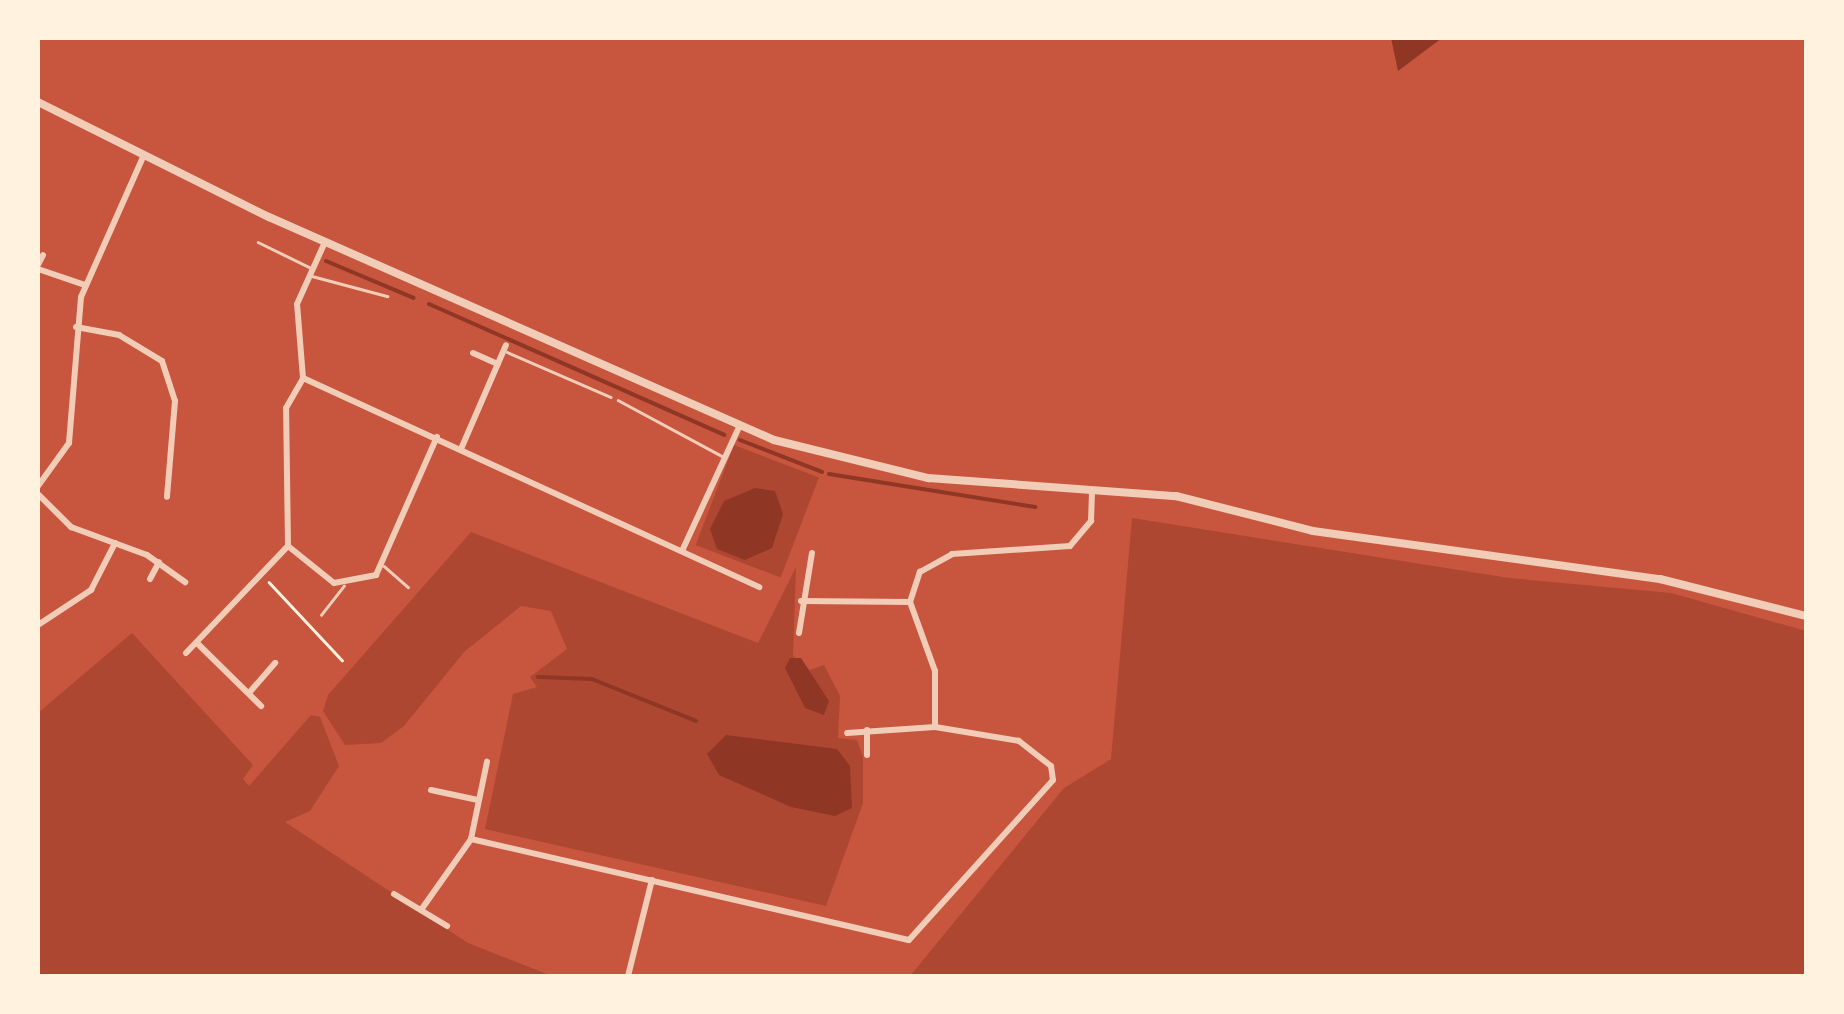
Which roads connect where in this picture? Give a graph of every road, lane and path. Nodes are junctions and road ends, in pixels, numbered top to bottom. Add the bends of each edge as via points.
1 (38, 102) edge
2 (144, 155) junction
3 (258, 242) dead end
4 (326, 242) junction
5 (43, 255) dead end
6 (38, 267) edge
7 (312, 272) junction
8 (85, 285) junction
9 (387, 296) dead end
10 (76, 327) junction
11 (505, 348) joint
12 (473, 353) dead end
13 (498, 364) junction
14 (304, 378) junction
15 (610, 397) dead end
16 (618, 400) dead end
17 (740, 424) junction
18 (437, 437) junction
19 (461, 450) junction
20 (725, 458) junction
21 (155, 482) dead end
22 (38, 486) edge
23 (167, 486) junction
24 (1092, 491) junction
25 (38, 494) edge
26 (167, 497) dead end
27 (115, 542) junction
28 (288, 546) junction
29 (682, 551) junction
30 (812, 553) dead end
31 (160, 562) junction
32 (384, 566) junction
33 (266, 571) junction
34 (150, 578) dead end
35 (184, 582) dead end
36 (344, 586) junction
37 (408, 586) dead end
38 (760, 587) dead end
39 (801, 601) junction
40 (910, 602) junction
41 (321, 615) dead end
42 (1806, 616) edge
43 (38, 625) edge
44 (800, 633) dead end
45 (196, 643) junction
46 (186, 654) dead end
47 (342, 660) dead end
48 (276, 664) dead end
49 (248, 693) junction
50 (261, 706) dead end
51 (935, 727) junction
52 (867, 730) junction
53 (846, 733) dead end
54 (867, 755) dead end
55 (487, 762) dead end
56 (431, 790) dead end
57 (478, 800) junction
58 (471, 839) junction
59 (652, 880) junction
60 (394, 894) dead end
61 (421, 910) junction
62 (447, 926) dead end
63 (628, 976) edge

1 - 2 street
2 - 4 street
2 - 8 street
3 - 7 lane
4 - 7 street
4 - 17 street
5 - 6 street
6 - 8 street
7 - 9 lane
7 - 14 street via 297,304
8 - 10 street
10 - 22 street via 69,444
10 - 23 street via 120,335 162,361 175,401
11 - 13 street
11 - 15 lane
12 - 13 street
13 - 19 street
14 - 18 street
14 - 28 street via 286,408
16 - 20 lane
17 - 20 street
17 - 24 street via 928,478
18 - 19 street
18 - 32 street
19 - 29 street
20 - 29 street
21 - 23 street
23 - 26 street
24 - 40 street via 1091,521 1077,542 939,558 920,572
24 - 42 street via 1176,496 1354,539 1660,579
25 - 27 street via 71,527
27 - 31 street
27 - 43 street via 92,590
28 - 33 street
28 - 36 street
29 - 38 street
30 - 39 street
31 - 34 street
31 - 35 street
32 - 36 street
32 - 37 lane
33 - 45 street
33 - 47 path via 272,590
36 - 41 lane
39 - 40 street
39 - 44 street
40 - 51 street via 935,671
45 - 46 street
45 - 49 street
48 - 49 street
49 - 50 street
51 - 52 street
51 - 59 street via 1019,741 1041,751 1052,780 909,940
52 - 53 street
52 - 54 street
55 - 57 street
56 - 57 street
57 - 58 street
58 - 59 street
58 - 61 street
59 - 63 street
60 - 61 street
61 - 62 street

